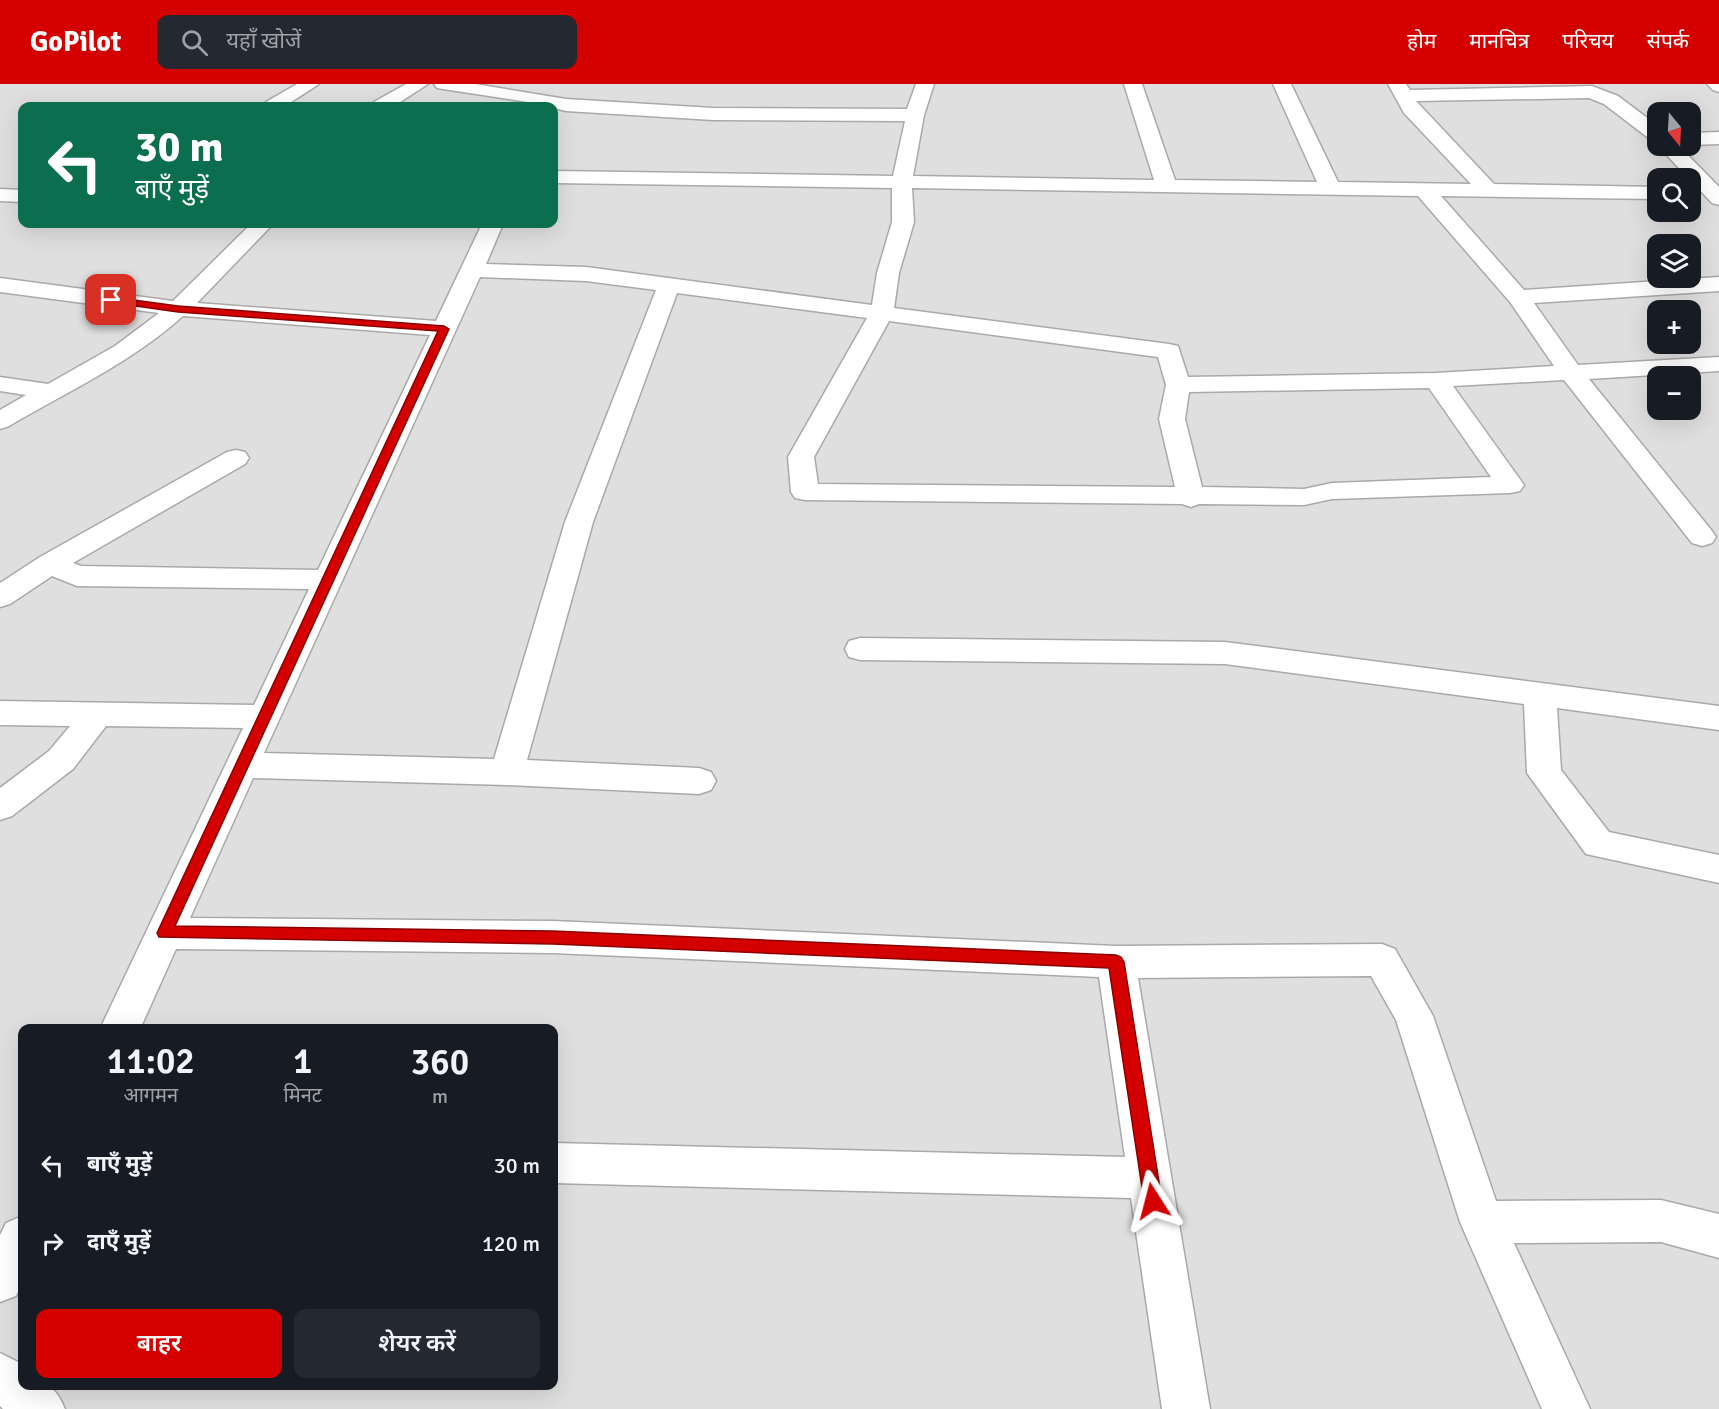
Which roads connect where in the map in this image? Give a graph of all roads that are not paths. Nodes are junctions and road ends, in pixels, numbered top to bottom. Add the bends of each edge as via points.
1 (310, 84) edge
2 (419, 84) edge
3 (443, 84) edge
4 (578, 84) edge
5 (925, 84) edge
6 (1133, 84) edge
7 (1282, 84) edge
8 (1401, 90) edge
9 (280, 102) edge
10 (388, 102) edge
11 (548, 102) edge
12 (558, 104) edge
13 (566, 105) junction
14 (915, 115) junction
15 (558, 118) edge
16 (1647, 128) edge
17 (1719, 138) edge
18 (1701, 139) edge
19 (1677, 156) edge
20 (558, 177) edge
21 (902, 182) junction
22 (1166, 184) junction
23 (1330, 187) junction
24 (1424, 190) junction
25 (1488, 190) junction
26 (1647, 193) edge
27 (0, 195) edge
28 (1710, 195) edge
29 (18, 196) edge
30 (259, 228) edge
31 (491, 228) edge
32 (471, 270) junction
33 (1719, 284) edge
34 (0, 285) edge
35 (669, 285) junction
36 (1518, 297) junction
37 (178, 309) junction
38 (882, 313) junction
39 (444, 329) junction
40 (1719, 364) edge
41 (1572, 374) junction
42 (1436, 380) junction
43 (0, 384) edge
44 (1178, 385) junction
45 (55, 392) junction
46 (0, 422) edge
47 (236, 458) dead end
48 (1191, 498) junction
49 (1702, 537) dead end
50 (50, 564) junction
51 (328, 580) junction
52 (0, 597) edge
53 (860, 649) dead end
54 (1540, 694) junction
55 (0, 713) edge
56 (96, 716) junction
57 (265, 717) junction
58 (1719, 718) edge
59 (241, 765) junction
60 (507, 772) junction
61 (699, 781) dead end
62 (0, 807) edge
63 (1719, 869) edge
64 (164, 933) junction
65 (1116, 962) junction
66 (122, 1024) edge
67 (558, 1163) edge
68 (1150, 1178) junction
69 (1482, 1222) junction
70 (1719, 1236) edge
71 (18, 1246) edge
72 (0, 1280) edge
73 (0, 1376) edge
74 (41, 1409) edge
75 (1186, 1409) edge
76 (1566, 1409) edge

1 - 9 street
2 - 10 street
3 - 11 street
4 - 13 street
5 - 14 street
6 - 22 street
7 - 23 street
8 - 16 street via 1599,93
8 - 25 street via 1411,109
12 - 13 street
13 - 14 street via 713,114
13 - 15 street
14 - 21 street
17 - 18 street
19 - 28 street
20 - 21 street
21 - 22 street
21 - 38 street via 903,222 888,273
22 - 23 street
23 - 24 street
24 - 25 street
24 - 36 street
25 - 26 street
27 - 29 street
30 - 37 street
31 - 32 street
32 - 35 street via 586,274
32 - 39 street
33 - 36 street
34 - 37 street
35 - 38 street
35 - 60 street via 579,522
36 - 41 street
37 - 39 street
37 - 45 street via 125,350
38 - 44 street via 1169,351
38 - 48 street via 801,457 805,492
39 - 51 street
40 - 41 street
41 - 42 street
41 - 49 street
42 - 44 street
42 - 48 street via 1510,485 1332,491 1304,497
43 - 45 street
44 - 48 street via 1172,419
45 - 46 street via 30,402
47 - 50 street
50 - 51 street via 77,576
50 - 52 street
51 - 57 street
53 - 54 street via 1225,653
54 - 58 street
54 - 63 street via 1544,773 1598,844
55 - 56 street
56 - 57 street
56 - 62 street via 61,760
57 - 59 street
59 - 60 street
59 - 64 street
60 - 61 street
64 - 65 street via 553,938
64 - 66 street
65 - 68 street
65 - 69 street via 1382,960 1414,1016
67 - 68 street
68 - 75 street
69 - 70 street via 1661,1221
69 - 76 street
71 - 72 street
73 - 74 street

